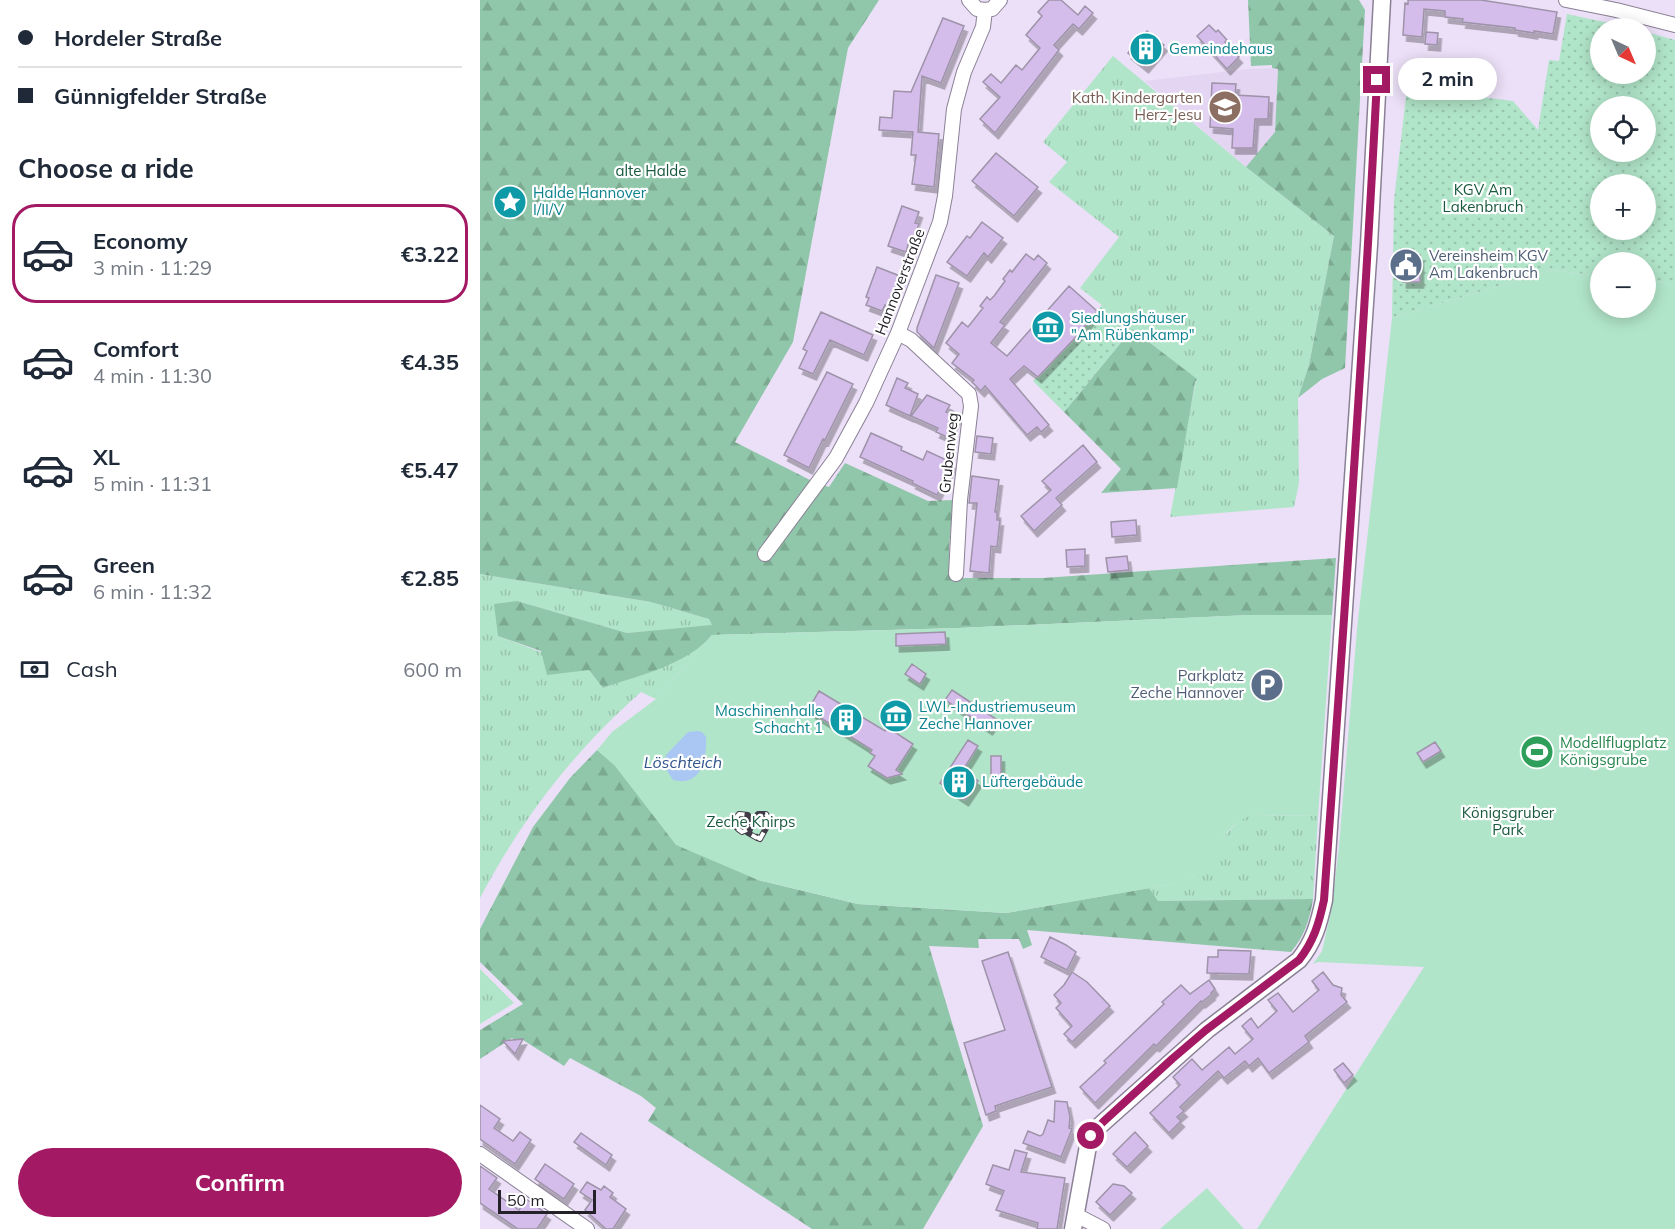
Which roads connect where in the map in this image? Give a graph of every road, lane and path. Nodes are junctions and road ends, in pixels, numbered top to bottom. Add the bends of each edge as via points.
1 (969, 0) edge
2 (1000, 0) edge
3 (1382, 0) edge
4 (1566, 0) edge
5 (985, 10) junction
6 (1674, 23) edge
7 (898, 333) junction
8 (765, 554) dead end
9 (956, 574) dead end
10 (480, 1154) edge
11 (1074, 1222) edge
12 (587, 1229) edge
13 (1103, 1229) edge

1 - 5 street via 977,9
2 - 5 street via 992,9
3 - 11 street via 1324,900 1315,935 1304,954 1206,1030 1096,1129 1088,1146
4 - 6 street
5 - 7 street, Hannoverstraße via 983,27 964,72 954,110 940,222
7 - 8 street, Hannoverstraße via 836,458
7 - 9 street, Grubenweg via 911,340 969,394
10 - 12 street
11 - 13 street

